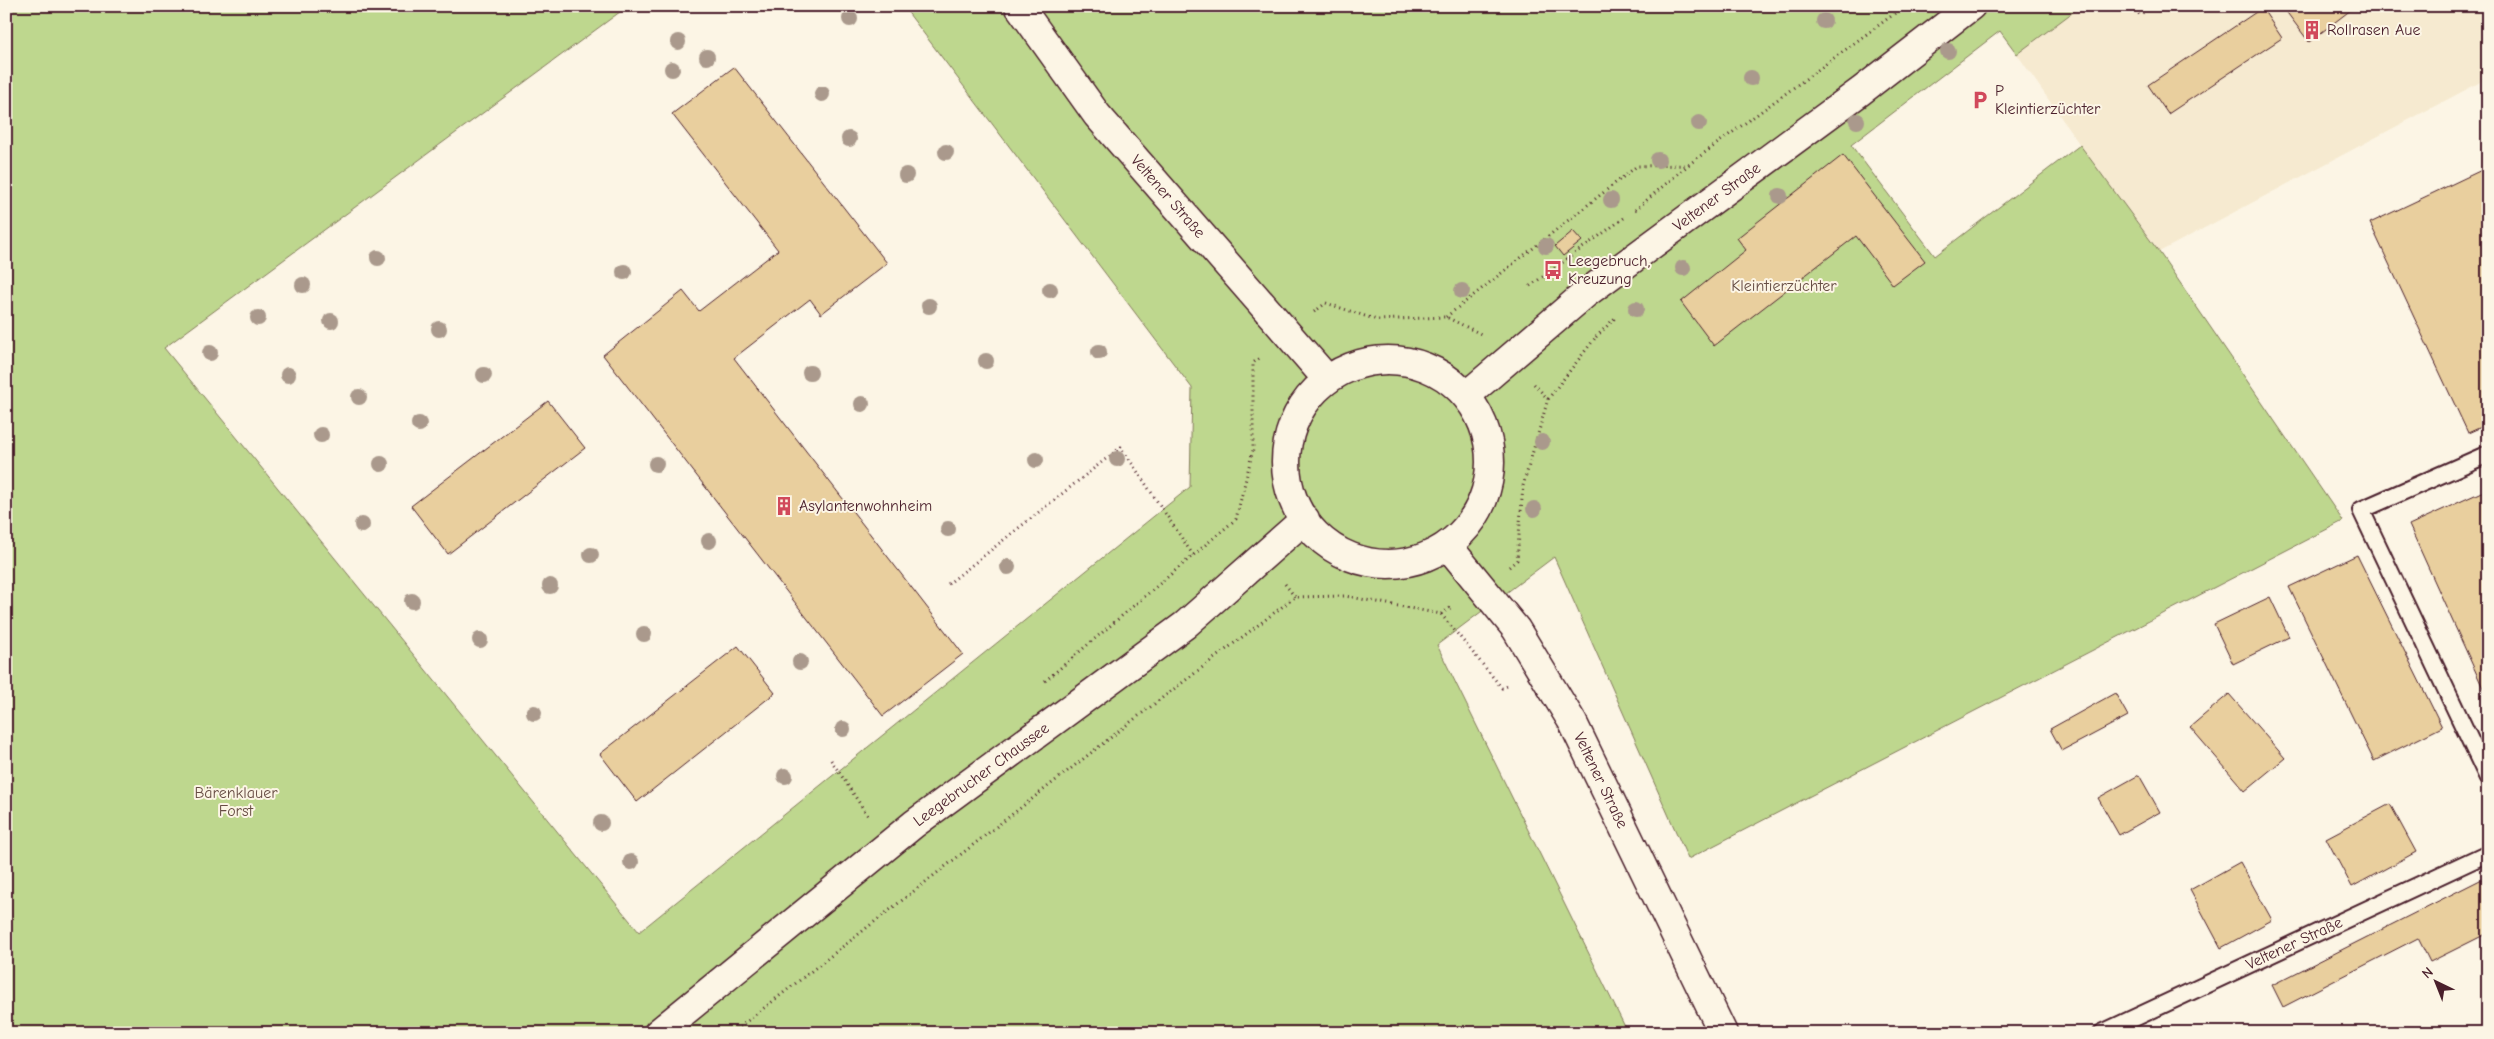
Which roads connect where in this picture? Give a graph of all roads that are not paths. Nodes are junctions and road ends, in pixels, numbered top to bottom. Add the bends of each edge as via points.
1 (1019, 6) edge
2 (1971, 6) edge
3 (1327, 379) junction
4 (1467, 395) junction
5 (2488, 454) edge
6 (1305, 519) junction
7 (1448, 546) junction
8 (2488, 778) edge
9 (2488, 854) edge
10 (658, 1033) edge
11 (1723, 1033) edge
12 (2102, 1033) edge

1 - 3 main road, Veltener Straße via 1097,115
2 - 4 main road, Veltener Straße via 1584,294
3 - 4 main road via 1354,364 1384,358 1415,362 1443,374
3 - 6 main road via 1304,402 1289,432 1285,465 1291,497
4 - 7 main road via 1484,424 1491,457 1487,491 1472,522
5 - 8 lane via 2360,510
6 - 7 main road via 1329,547 1358,560 1397,564 1420,560
6 - 10 main road, Leegebrucher Chaussee via 1185,625 914,824
7 - 11 main road, Veltener Straße via 1516,629 1573,723
9 - 12 lane, Veltener Straße

